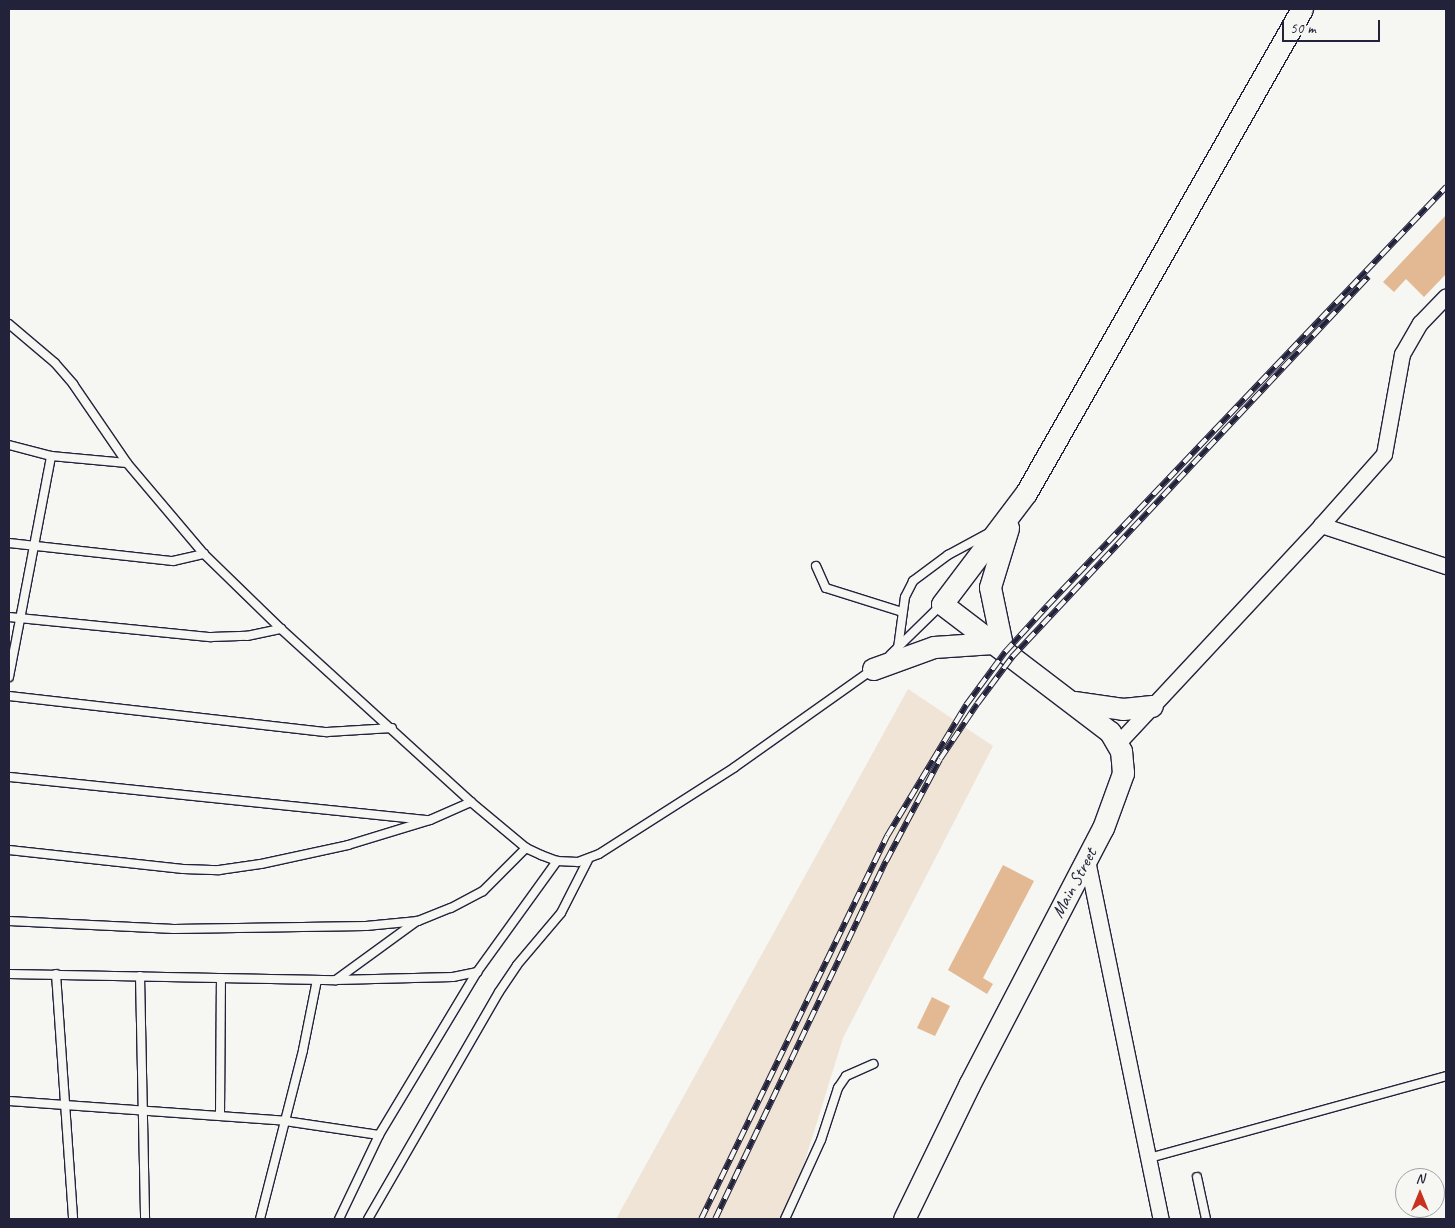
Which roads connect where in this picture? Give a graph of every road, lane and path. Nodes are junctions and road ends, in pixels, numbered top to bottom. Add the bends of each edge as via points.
1 (1302, 9) edge
2 (1446, 296) edge
3 (9, 324) edge
4 (9, 445) edge
5 (52, 456) junction
6 (127, 464) junction
7 (1007, 520) junction
8 (1321, 525) junction
9 (9, 543) edge
10 (36, 546) junction
11 (204, 554) junction
12 (816, 566) dead end
13 (1446, 566) edge
14 (942, 604) junction
15 (902, 612) junction
16 (9, 617) edge
17 (20, 618) junction
18 (282, 629) junction
19 (998, 647) junction
20 (898, 648) junction
21 (874, 669) junction
22 (9, 677) edge
23 (9, 696) edge
24 (1071, 701) junction
25 (1152, 706) junction
26 (392, 728) junction
27 (1118, 743) junction
28 (9, 777) edge
29 (471, 802) junction
30 (430, 820) junction
31 (526, 848) junction
32 (9, 850) edge
33 (588, 860) junction
34 (1088, 860) junction
35 (557, 861) junction
36 (9, 921) edge
37 (418, 921) junction
38 (477, 972) junction
39 (9, 974) edge
40 (56, 974) junction
41 (140, 976) junction
42 (221, 978) junction
43 (317, 980) junction
44 (336, 980) junction
45 (873, 1064) dead end
46 (1446, 1076) edge
47 (9, 1101) edge
48 (65, 1104) junction
49 (142, 1110) junction
50 (220, 1116) junction
51 (285, 1121) junction
52 (379, 1136) junction
53 (1149, 1158) junction
54 (1197, 1177) dead end
55 (73, 1219) edge
56 (145, 1219) edge
57 (260, 1219) edge
58 (339, 1219) edge
59 (368, 1219) edge
60 (785, 1219) edge
61 (904, 1219) edge
62 (1161, 1219) edge
63 (1206, 1219) edge

1 - 7 main road
2 - 8 street via 1420,323 1402,354 1384,454
3 - 6 lane via 55,362
4 - 5 lane
5 - 6 lane
5 - 10 lane
6 - 11 lane
7 - 14 main road
7 - 15 lane via 926,570 913,582
7 - 19 main road via 990,587
8 - 13 street
8 - 25 street
9 - 10 lane
10 - 11 lane via 173,560
10 - 17 lane
11 - 18 lane
12 - 15 lane via 826,588
14 - 19 main road
14 - 20 lane
15 - 20 lane
16 - 17 lane
17 - 18 lane via 211,636 247,636
17 - 22 lane
18 - 26 lane
19 - 21 main road via 934,647
19 - 24 main road
20 - 21 lane
21 - 33 lane via 735,767
23 - 26 lane via 327,732
24 - 25 main road via 1123,709
24 - 27 main road
25 - 27 street
26 - 29 lane
27 - 34 main road, Main Street via 1123,761 1121,783
28 - 30 lane
29 - 30 lane
29 - 31 lane
30 - 32 lane via 348,845 219,870
31 - 35 lane
31 - 37 lane via 483,891
33 - 35 lane
33 - 59 lane via 557,919 517,965 499,992
34 - 53 street
34 - 61 main road, Main Street via 973,1076
35 - 38 lane
36 - 37 lane via 174,929 366,926
37 - 44 lane
38 - 44 lane via 431,979
38 - 52 lane
39 - 40 lane
40 - 41 lane
40 - 48 lane
41 - 42 lane
41 - 49 lane
42 - 43 lane
42 - 50 lane
43 - 44 lane
43 - 51 lane
45 - 60 lane via 846,1076 838,1088 821,1140
46 - 53 lane
47 - 48 lane
48 - 49 lane
48 - 55 lane
49 - 50 lane
49 - 56 lane
50 - 51 lane
51 - 52 lane
51 - 57 lane
52 - 58 lane
53 - 62 street
54 - 63 lane

